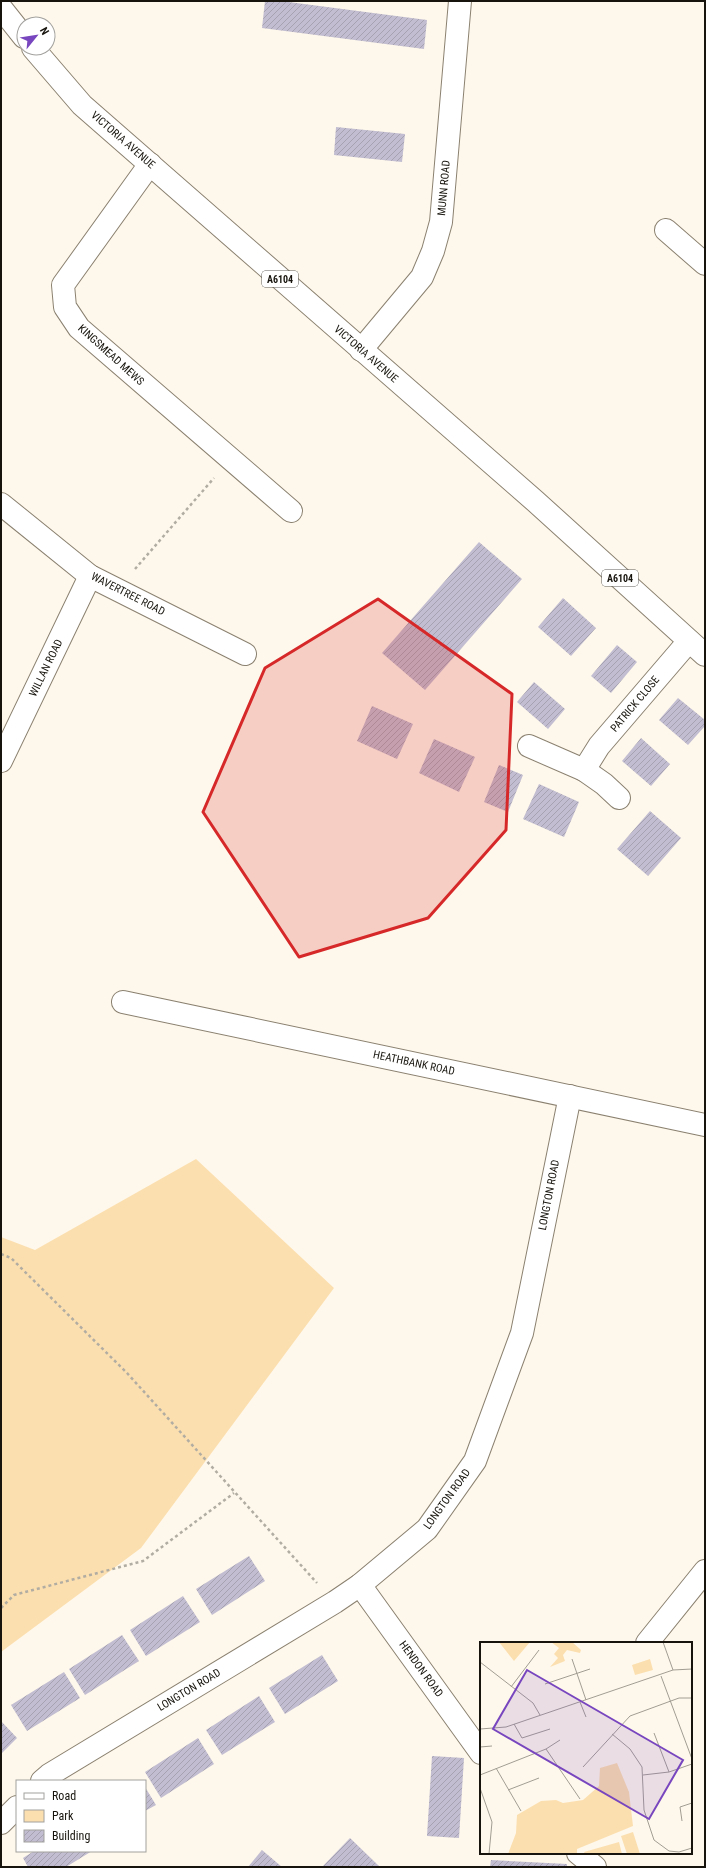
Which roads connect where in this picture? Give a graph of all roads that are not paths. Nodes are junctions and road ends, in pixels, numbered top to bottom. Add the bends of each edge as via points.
1 (460, 1) edge
2 (1, 8) edge
3 (16, 27) edge
4 (40, 56) edge
5 (150, 164) junction
6 (666, 230) dead end
7 (705, 264) edge
8 (361, 350) junction
9 (1, 504) edge
10 (291, 511) dead end
11 (90, 576) junction
12 (697, 648) edge
13 (246, 654) dead end
14 (529, 746) dead end
15 (1, 761) edge
16 (584, 770) junction
17 (619, 798) dead end
18 (123, 1002) dead end
19 (570, 1096) junction
20 (705, 1125) edge
21 (705, 1571) edge
22 (360, 1585) junction
23 (648, 1642) edge
24 (480, 1752) edge
25 (43, 1780) edge
26 (16, 1808) edge
27 (1, 1823) edge
28 (579, 1854) edge
29 (595, 1867) edge

1 - 8 street, MUNN ROAD via 441,222 433,251 422,277
2 - 3 street
4 - 5 street, VICTORIA AVENUE / A6104 via 82,105
5 - 8 street, VICTORIA AVENUE / A6104
5 - 10 street, KINGSMEAD MEWS via 64,285 65,307 79,328
6 - 7 street
8 - 12 street, VICTORIA AVENUE / A6104 via 535,501
9 - 11 street, WAVERTREE ROAD
11 - 13 street, WAVERTREE ROAD
11 - 15 street, WILLAN ROAD
12 - 16 street, PATRICK CLOSE via 599,746
14 - 16 street
16 - 17 street
18 - 19 street, HEATHBANK ROAD
19 - 20 street, HEATHBANK ROAD
19 - 22 street, LONGTON ROAD via 522,1333 475,1461 427,1529
21 - 23 street
22 - 24 street, HENDON ROAD
22 - 25 street, LONGTON ROAD
26 - 27 street
28 - 29 street

